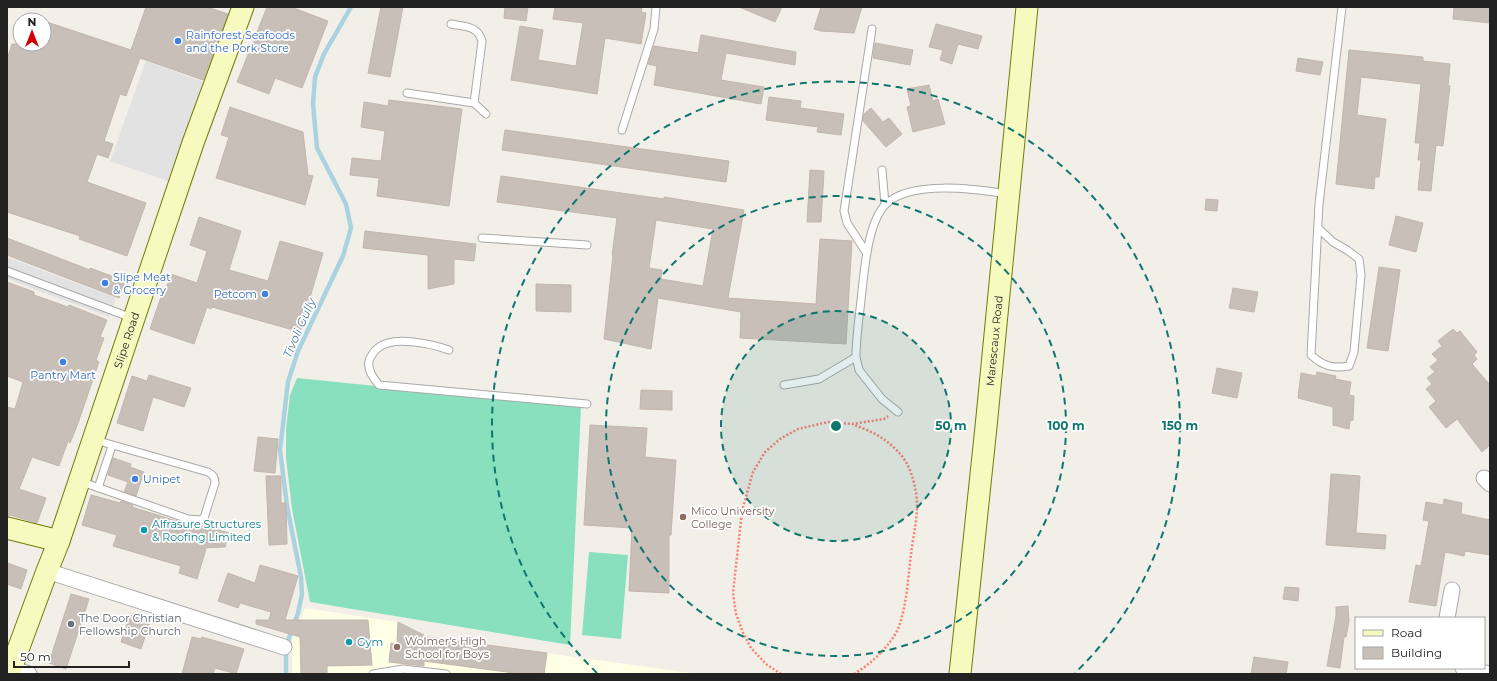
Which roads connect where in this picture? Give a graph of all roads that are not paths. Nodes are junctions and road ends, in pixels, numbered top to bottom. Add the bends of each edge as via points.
1 (243, 7) edge
2 (656, 7) edge
3 (1027, 7) edge
4 (1342, 7) edge
5 (451, 24) dead end
6 (872, 29) dead end
7 (407, 93) dead end
8 (474, 103) junction
9 (486, 114) dead end
10 (622, 130) dead end
11 (882, 170) dead end
12 (1009, 194) junction
13 (886, 204) junction
14 (1318, 228) junction
15 (482, 238) dead end
16 (588, 245) dead end
17 (866, 252) junction
18 (7, 271) edge
19 (134, 319) junction
20 (449, 350) dead end
21 (856, 357) junction
22 (784, 385) dead end
23 (588, 404) dead end
24 (898, 412) road end
25 (103, 443) junction
26 (89, 485) junction
27 (7, 528) edge
28 (59, 541) junction
29 (47, 571) junction
30 (1452, 590) dead end
31 (1447, 617) edge
32 (284, 647) dead end
33 (1468, 669) edge
34 (17, 672) edge
35 (373, 674) edge
36 (446, 674) edge
37 (960, 674) edge
38 (1490, 674) edge

1 - 19 main road, Slipe Road via 193,143
2 - 10 lane via 654,29
3 - 12 main road, Marescaux Road
4 - 14 lane
5 - 8 lane via 475,28 480,33 482,41
6 - 17 lane via 844,211 847,223
7 - 8 lane
8 - 9 lane
11 - 13 lane
12 - 13 lane via 972,188 928,188 898,196
12 - 37 main road, Marescaux Road
13 - 17 lane via 875,222
14 - 14 lane via 1311,356 1317,362 1337,368 1349,366 1354,352 1361,275 1358,259
15 - 16 lane
17 - 21 lane
18 - 19 lane
19 - 25 main road, Slipe Road
20 - 23 lane via 416,342 392,342 378,347 369,358 368,368 379,385
21 - 22 lane via 819,379
21 - 24 lane via 859,370 882,399
25 - 26 main road, Slipe Road
25 - 26 lane via 212,474 215,483 204,518 188,519
26 - 28 main road, Slipe Road
27 - 28 main road
28 - 29 main road, Slipe Road
29 - 32 street
29 - 34 main road, Slipe Road
30 - 31 street
33 - 38 street
35 - 36 lane via 403,669

